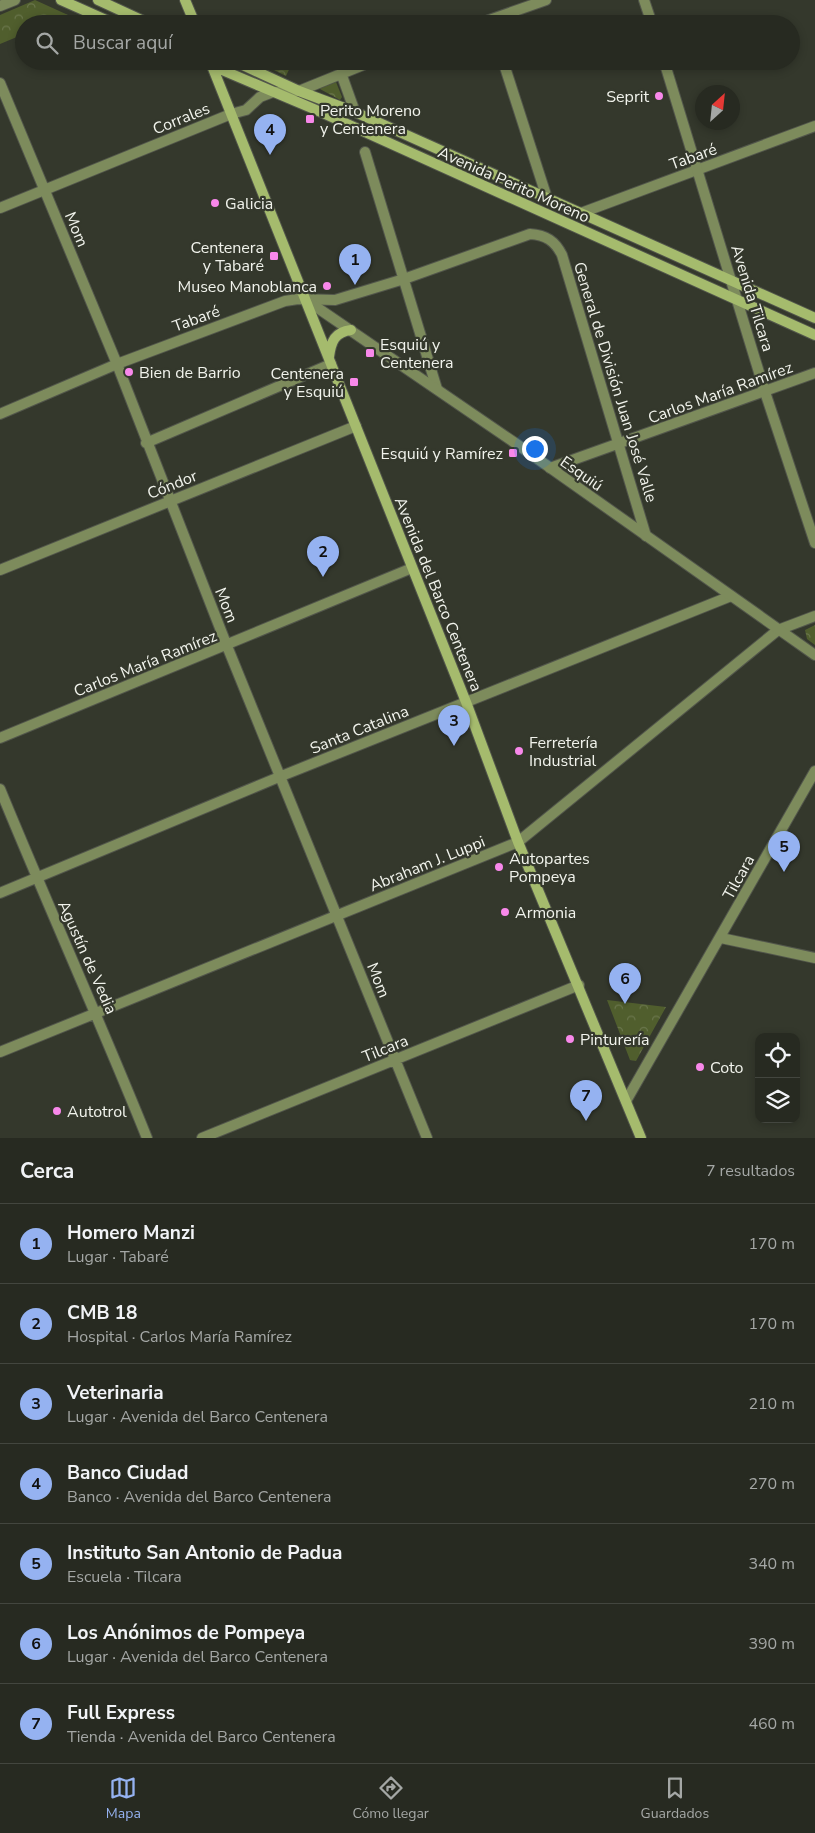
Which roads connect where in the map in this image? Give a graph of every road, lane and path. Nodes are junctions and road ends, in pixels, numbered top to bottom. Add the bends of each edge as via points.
1 (15, 0) edge
2 (61, 0) edge
3 (98, 0) edge
4 (185, 0) edge
5 (546, 0) edge
6 (644, 0) edge
7 (0, 6) edge
8 (95, 15) edge
9 (130, 15) edge
10 (191, 15) edge
11 (508, 15) edge
12 (649, 15) edge
13 (213, 70) edge
14 (224, 70) edge
15 (254, 70) edge
16 (347, 70) edge
17 (507, 70) edge
18 (667, 70) edge
19 (341, 72) junction
20 (0, 83) edge
21 (299, 91) junction
22 (273, 92) junction
23 (355, 112) junction
24 (231, 114) junction
25 (815, 126) edge
26 (365, 152) dead end
27 (699, 170) junction
28 (44, 190) junction
29 (547, 198) junction
30 (0, 208) edge
31 (580, 213) junction
32 (550, 240) joint
33 (404, 278) junction
34 (731, 280) junction
35 (306, 300) junction
36 (738, 301) junction
37 (815, 318) edge
38 (351, 330) junction
39 (815, 335) edge
40 (330, 361) junction
41 (117, 364) junction
42 (815, 373) edge
43 (437, 389) junction
44 (766, 392) junction
45 (0, 414) edge
46 (356, 426) junction
47 (146, 443) junction
48 (618, 445) junction
49 (550, 468) junction
50 (169, 502) junction
51 (646, 536) junction
52 (815, 543) edge
53 (412, 568) junction
54 (0, 570) edge
55 (731, 596) junction
56 (815, 616) edge
57 (778, 630) junction
58 (226, 646) junction
59 (815, 655) edge
60 (466, 702) junction
61 (0, 738) edge
62 (815, 770) edge
63 (279, 777) junction
64 (0, 789) edge
65 (518, 842) junction
66 (36, 878) junction
67 (0, 892) edge
68 (338, 916) junction
69 (721, 938) junction
70 (815, 958) edge
71 (579, 985) junction
72 (96, 1012) junction
73 (0, 1052) edge
74 (396, 1060) junction
75 (626, 1101) junction
76 (147, 1138) edge
77 (202, 1138) edge
78 (427, 1138) edge
79 (641, 1138) edge

1 - 7 street
2 - 8 main road
3 - 9 main road
4 - 10 main road
5 - 11 street
6 - 12 street
13 - 24 main road, Avenida del Barco Centenera
14 - 22 main road, Avenida Perito Moreno
15 - 21 main road, Avenida Perito Moreno
16 - 19 street, Corrales
17 - 29 street
18 - 27 street, Avenida Tilcara
19 - 21 street, Corrales
19 - 23 street
20 - 28 street, Mom
21 - 22 street, Corrales
21 - 23 main road, Avenida Perito Moreno
22 - 24 street, Corrales via 260,97 246,110
22 - 36 main road, Avenida Perito Moreno
23 - 29 main road, Avenida Perito Moreno
24 - 28 street, Corrales
24 - 35 main road, Avenida del Barco Centenera
25 - 27 street, Tabaré
26 - 33 street
27 - 31 street, Tabaré
27 - 34 street, Avenida Tilcara
28 - 30 street, Corrales
28 - 41 street, Mom
29 - 31 main road, Avenida Perito Moreno
31 - 34 main road, Avenida Perito Moreno
32 - 33 street, Tabaré via 541,234 530,234
32 - 48 street, General de División Juan José Valle via 562,255
33 - 35 street, Tabaré via 335,300
33 - 43 street
34 - 36 street, Avenida Tilcara
34 - 37 main road, Avenida Perito Moreno
35 - 38 street, Esquiú
35 - 40 main road, Avenida del Barco Centenera
35 - 41 street, Tabaré via 285,301
36 - 39 main road, Avenida Perito Moreno
36 - 44 street, Avenida Tilcara
38 - 40 main road via 335,336 330,346
38 - 43 street, Esquiú
40 - 46 main road, Avenida del Barco Centenera
40 - 47 street
41 - 45 street, Tabaré
41 - 47 street, Mom
42 - 44 street, Carlos María Ramírez
43 - 49 street, Esquiú
44 - 48 street, Carlos María Ramírez
44 - 52 street, Avenida Tilcara
46 - 50 street, Cóndor
46 - 53 main road, Avenida del Barco Centenera
47 - 50 street, Mom
48 - 49 street, Carlos María Ramírez
48 - 51 street, General de División Juan José Valle
49 - 51 street, Esquiú
50 - 54 street, Cóndor
50 - 58 street, Mom
51 - 55 street, Esquiú
53 - 58 street, Carlos María Ramírez
53 - 60 main road, Avenida del Barco Centenera
55 - 57 street, Esquiú
55 - 60 street, Santa Catalina
56 - 57 street, Abraham J. Luppi
57 - 59 street, Esquiú
57 - 65 street, Abraham J. Luppi
58 - 61 street, Carlos María Ramírez
58 - 63 street, Mom
60 - 63 street, Santa Catalina
60 - 65 main road, Avenida del Barco Centenera
62 - 69 street, Tilcara
63 - 66 street, Santa Catalina
63 - 68 street, Mom
64 - 66 street, Agustín de Vedia
65 - 68 street, Abraham J. Luppi
65 - 71 main road, Avenida del Barco Centenera
66 - 67 street, Santa Catalina
66 - 72 street, Agustín de Vedia
68 - 72 street, Abraham J. Luppi
68 - 74 street, Mom
69 - 70 street
69 - 75 street, Tilcara
71 - 74 street, Tilcara
71 - 75 main road, Avenida del Barco Centenera
72 - 73 street, Abraham J. Luppi
72 - 76 street, Agustín de Vedia
74 - 77 street, Tilcara
74 - 78 street, Mom
75 - 79 main road, Avenida del Barco Centenera

